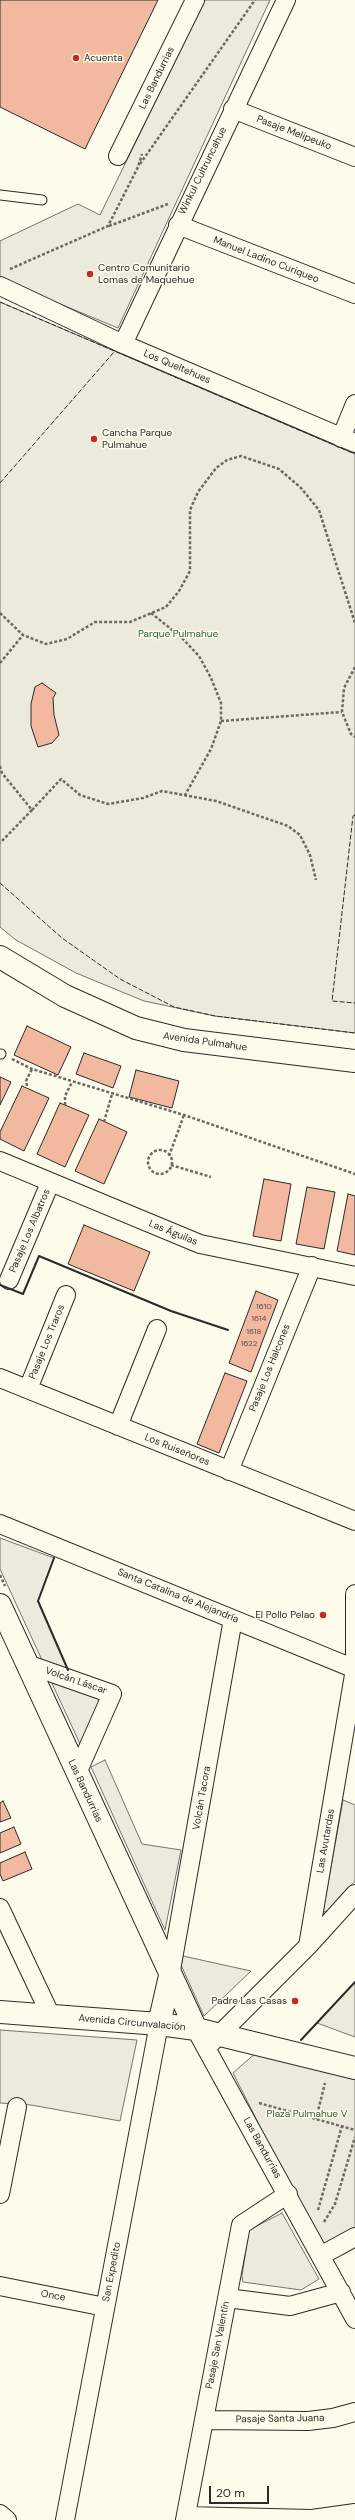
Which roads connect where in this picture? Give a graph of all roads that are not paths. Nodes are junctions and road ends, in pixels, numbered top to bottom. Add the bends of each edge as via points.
1 (196, 0) edge
2 (286, 0) edge
3 (233, 109) junction
4 (118, 156) road end
5 (355, 157) edge
6 (0, 195) edge
7 (42, 200) dead end
8 (178, 225) junction
9 (0, 286) edge
10 (355, 294) edge
11 (123, 344) junction
12 (355, 404) edge
13 (348, 441) edge
14 (0, 957) edge
15 (355, 1061) edge
16 (0, 1161) edge
17 (50, 1182) junction
18 (312, 1266) junction
19 (355, 1276) edge
20 (9, 1280) dead end
21 (66, 1295) dead end
22 (157, 1329) dead end
23 (0, 1378) edge
24 (28, 1388) junction
25 (118, 1426) junction
26 (229, 1471) junction
27 (355, 1521) edge
28 (0, 1524) edge
29 (355, 1594) edge
30 (0, 1605) edge
31 (233, 1619) junction
32 (27, 1664) junction
33 (355, 1669) edge
34 (77, 1772) junction
35 (355, 1894) edge
36 (0, 1908) edge
37 (308, 1946) junction
38 (170, 1976) junction
39 (0, 2012) edge
40 (51, 2016) junction
41 (159, 2024) junction
42 (196, 2029) junction
43 (214, 2041) junction
44 (355, 2068) edge
45 (17, 2107) dead end
46 (0, 2194) edge
47 (288, 2194) junction
48 (355, 2238) edge
49 (322, 2255) junction
50 (0, 2286) edge
51 (341, 2292) junction
52 (227, 2298) junction
53 (105, 2307) junction
54 (355, 2319) edge
55 (355, 2412) edge
56 (204, 2420) junction
57 (355, 2513) edge
58 (0, 2514) edge
59 (186, 2518) edge
60 (7, 2520) edge
61 (65, 2520) edge

1 - 4 street, Las Bandurrias
2 - 3 street, Winkul Cultruncahue
3 - 5 street, Pasaje Melipeuko
3 - 8 street, Winkul Cultruncahue
6 - 7 lane
8 - 10 street, Manuel Ladino Curiqueo
8 - 11 street, Winkul Cultruncahue
9 - 11 street, Los Queltehues
11 - 13 street, Los Queltehues
12 - 13 street
14 - 15 street, Avenida Pulmahue via 65,996 142,1030 184,1040
16 - 17 street, Las Águilas
17 - 18 street, Las Águilas via 200,1244
17 - 20 street, Pasaje Los Albatros
18 - 19 street, Las Águilas
18 - 26 street, Pasaje Los Halcones
21 - 24 street, Pasaje Los Traros
22 - 25 street
23 - 24 street, Los Ruiseñores
24 - 25 street, Los Ruiseñores
25 - 26 street, Los Ruiseñores
26 - 27 street, Los Ruiseñores
28 - 31 street, Santa Catalina de Alejandría
29 - 33 street, Las Avutardas
30 - 32 street, Las Bandurrias
31 - 33 street, Santa Catalina de Alejandría
31 - 38 street, Volcán Tacora
32 - 34 street, Las Bandurrias
32 - 34 street, Volcán Láscar via 112,1694
33 - 37 street, Las Avutardas
34 - 38 street, Las Bandurrias
35 - 37 street
36 - 40 street
37 - 43 street
38 - 41 street
38 - 42 street, Las Bandurrias
39 - 40 street, Avenida Circunvalación
40 - 41 street, Avenida Circunvalación
41 - 42 street, Avenida Circunvalación
41 - 53 street, San Expedito
42 - 43 street, Avenida Circunvalación
43 - 44 street, Avenida Circunvalación
43 - 47 street, Las Bandurrias
45 - 46 street
47 - 49 street, Las Bandurrias
47 - 52 street, Pasaje San Valentín via 241,2225
48 - 49 street
49 - 51 street, Las Bandurrias
50 - 53 street, Once
51 - 52 street via 290,2306
51 - 54 street, Las Bandurrias
52 - 56 street, Pasaje San Valentín
53 - 61 street, San Expedito
55 - 56 street, Pasaje Santa Juana via 308,2421
56 - 59 street, Pasaje San Valentín
57 - 59 street via 312,2519
58 - 60 street

